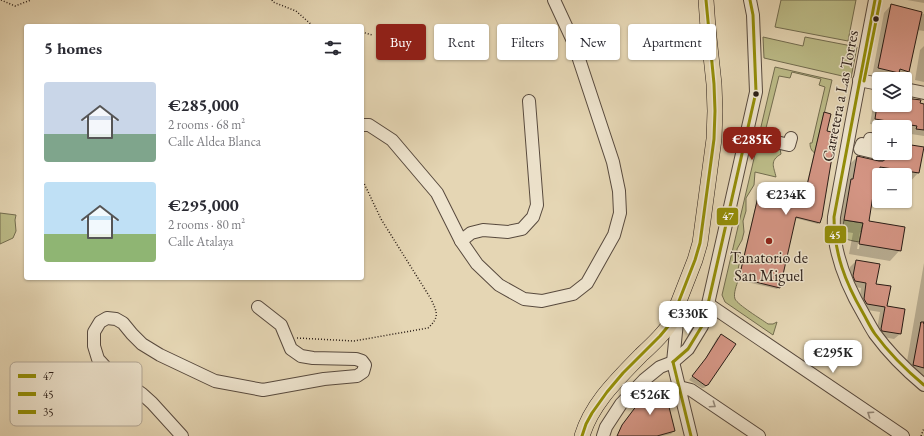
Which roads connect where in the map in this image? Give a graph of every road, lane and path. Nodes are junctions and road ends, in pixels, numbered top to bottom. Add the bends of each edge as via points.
1 (1, 0) edge
2 (31, 0) edge
3 (272, 0) edge
4 (554, 0) edge
5 (706, 0) edge
6 (750, 0) edge
7 (754, 0) edge
8 (875, 0) edge
9 (752, 15) junction
10 (311, 24) edge
11 (364, 33) edge
12 (372, 35) dead end
13 (859, 80) junction
14 (872, 83) edge
15 (912, 90) edge
16 (924, 93) edge
17 (529, 101) dead end
18 (364, 125) edge
19 (746, 135) junction
20 (791, 138) dead end
21 (872, 139) edge
22 (872, 152) edge
23 (364, 183) edge
24 (461, 241) junction
25 (708, 304) junction
26 (678, 305) junction
27 (258, 307) dead end
28 (920, 322) dead end
29 (924, 323) edge
30 (288, 342) junction
31 (101, 362) edge
32 (673, 362) junction
33 (924, 385) edge
34 (679, 387) junction
35 (142, 394) edge
36 (924, 428) edge
37 (182, 436) edge
38 (582, 436) edge
39 (603, 436) edge
40 (691, 436) edge
41 (759, 436) edge
42 (903, 436) edge
43 (921, 436) edge

1 - 2 path via 15,6
3 - 10 path via 296,11
4 - 24 street via 572,40 613,162 619,191 620,213 614,235 587,283 573,294 542,301 524,299 499,285 477,264
5 - 26 main road via 714,84 714,139 700,243
6 - 9 street
7 - 9 street
8 - 13 street, Carretera a Las Torres
9 - 19 street via 756,92
11 - 12 path
13 - 14 street
13 - 33 street, Carretera a Las Torres via 834,217 836,247 856,301 874,332 903,366
15 - 16 street
17 - 24 street via 537,204 533,217 522,229 508,232 483,230 471,233
18 - 24 street via 369,125 392,140 437,193
19 - 20 street via 789,145
19 - 25 street
21 - 22 street via 867,144 862,144 860,149
23 - 30 path via 381,218 431,299 437,312 435,322 428,328 354,341 294,337
25 - 32 street via 702,326 688,349
42 -> 25 street via 750,337
26 - 32 street
26 - 38 main road via 665,331 617,379 599,402
27 - 30 street via 280,325
28 - 29 path
30 - 31 street via 301,356 362,361 365,365 363,372 356,376 324,378 263,390 215,380 160,355 142,344 123,323 107,318 100,322 94,332 94,346
32 - 34 street
32 - 39 street via 660,367 621,404
34 - 40 street
34 -> 41 street via 691,390
35 - 37 street
36 - 43 path

